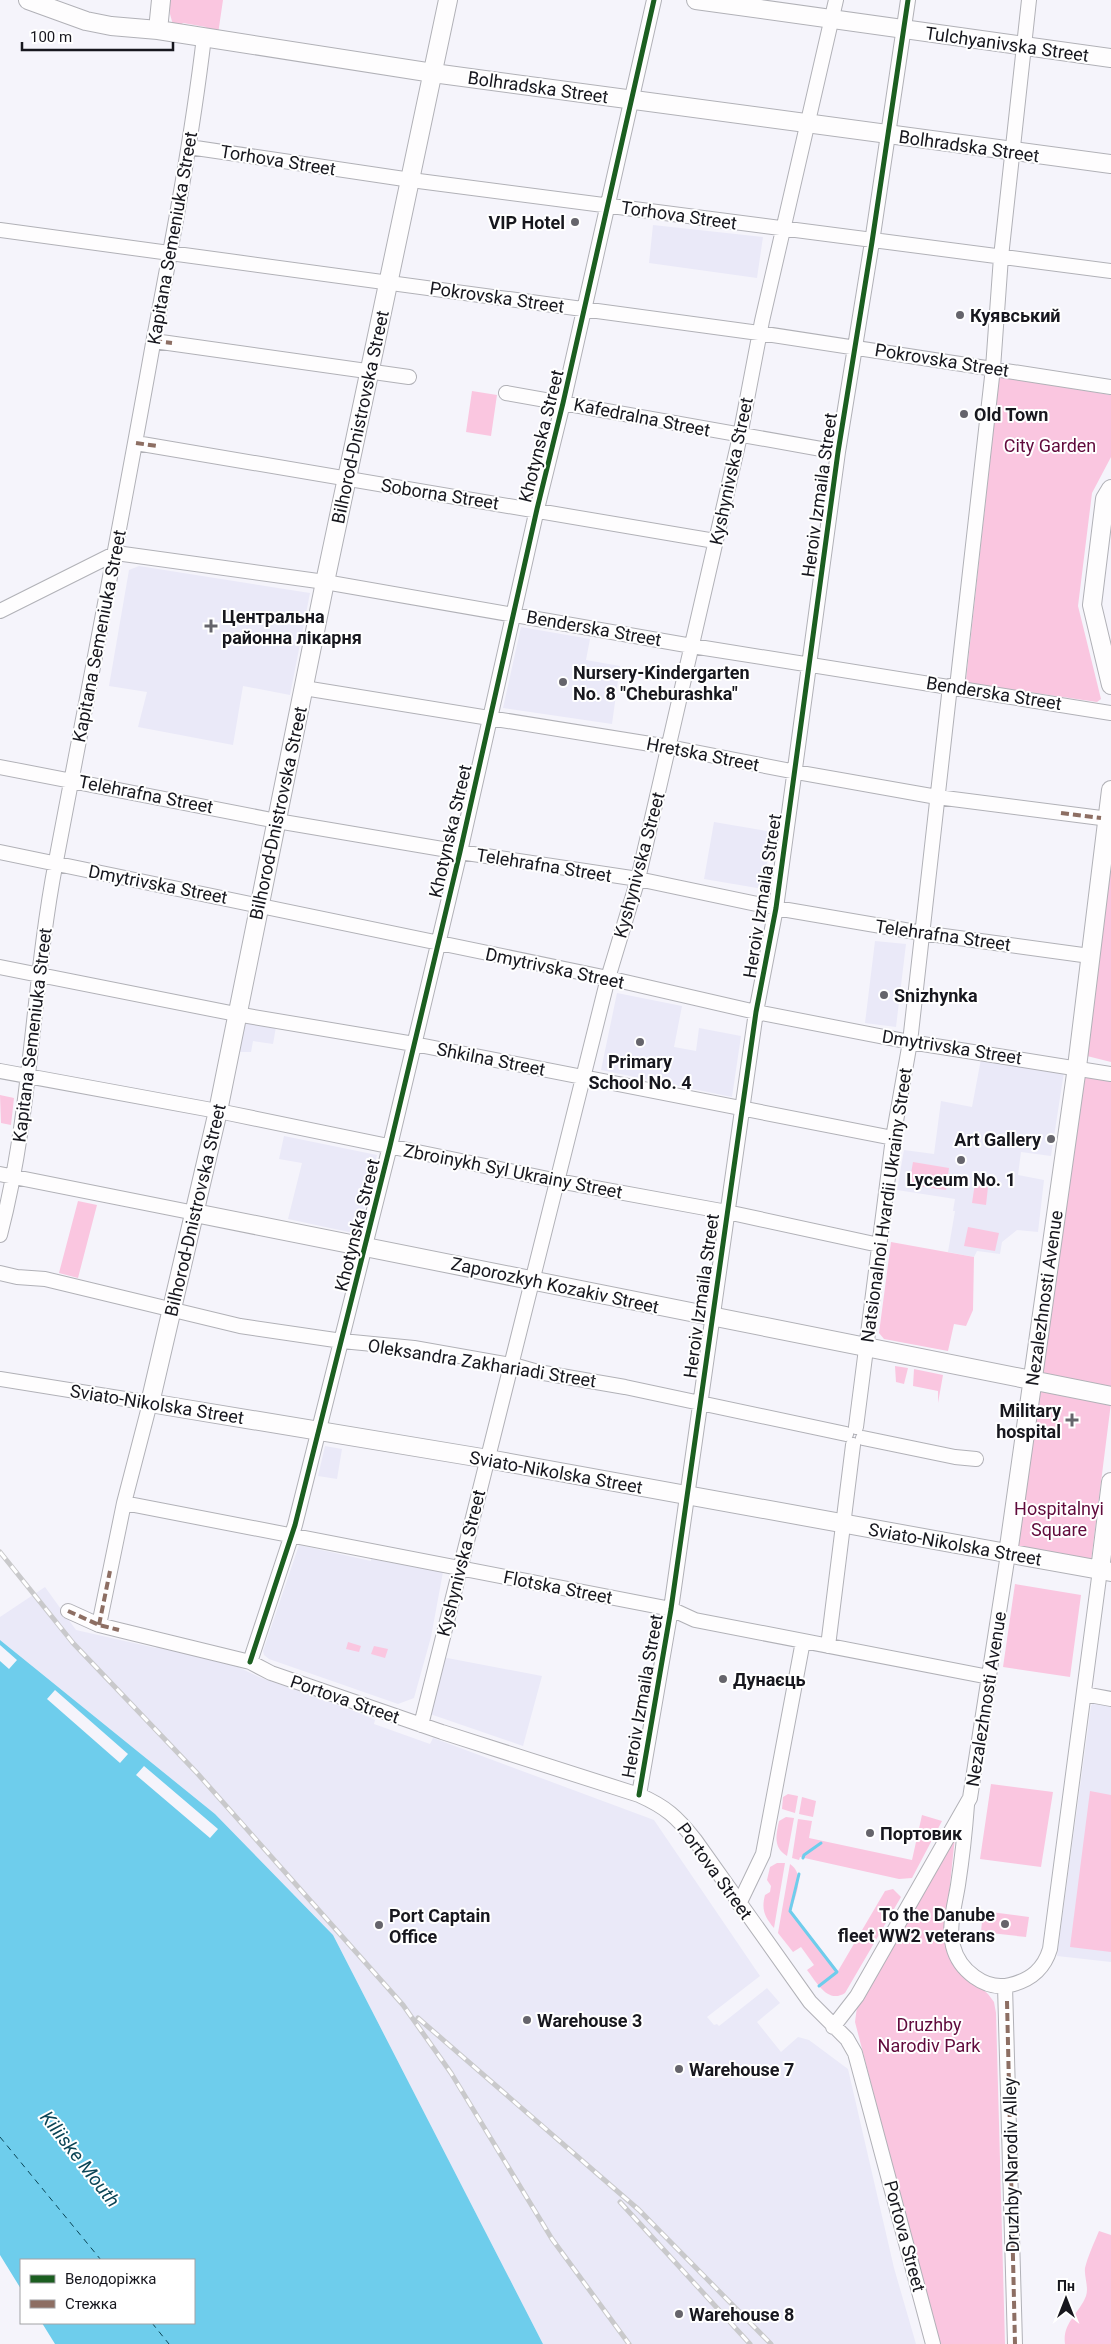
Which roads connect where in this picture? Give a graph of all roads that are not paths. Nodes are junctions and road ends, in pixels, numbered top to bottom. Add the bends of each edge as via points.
1 (28, 0) edge
2 (161, 0) edge
3 (448, 0) edge
4 (654, 0) edge
5 (696, 0) edge
6 (836, 0) edge
7 (908, 0) edge
8 (1029, 0) edge
9 (832, 20) junction
10 (158, 30) junction
11 (904, 30) junction
12 (204, 37) junction
13 (1023, 46) junction
14 (1111, 58) edge
15 (433, 73) junction
16 (631, 100) junction
17 (807, 124) junction
18 (888, 135) junction
19 (188, 147) junction
20 (1012, 152) junction
21 (1111, 164) edge
22 (411, 180) junction
23 (608, 205) junction
24 (783, 229) junction
25 (0, 230) edge
26 (872, 242) junction
27 (170, 254) junction
28 (1001, 257) junction
29 (1111, 271) edge
30 (388, 282) junction
31 (584, 308) junction
32 (759, 333) junction
33 (154, 340) junction
34 (855, 347) junction
35 (993, 368) junction
36 (370, 370) junction
37 (409, 377) dead end
38 (1111, 387) edge
39 (506, 393) dead end
40 (563, 403) junction
41 (740, 436) junction
42 (136, 443) junction
43 (838, 452) junction
44 (347, 479) junction
45 (1111, 489) edge
46 (537, 509) junction
47 (715, 541) junction
48 (116, 553) junction
49 (325, 582) junction
50 (0, 612) edge
51 (514, 614) junction
52 (692, 646) junction
53 (808, 663) junction
54 (1111, 685) edge
55 (954, 687) junction
56 (304, 688) junction
57 (1111, 713) edge
58 (490, 719) junction
59 (668, 746) junction
60 (0, 767) edge
61 (796, 772) junction
62 (72, 779) junction
63 (1111, 790) edge
64 (937, 797) junction
65 (1101, 818) dead end
66 (277, 821) junction
67 (0, 852) edge
68 (460, 852) junction
69 (55, 864) junction
70 (638, 879) junction
71 (259, 904) junction
72 (776, 908) junction
73 (922, 933) junction
74 (438, 944) junction
75 (1090, 956) junction
76 (0, 967) edge
77 (38, 975) junction
78 (608, 978) junction
79 (756, 1012) junction
80 (236, 1014) junction
81 (910, 1042) junction
82 (414, 1044) junction
83 (1076, 1068) junction
84 (0, 1071) edge
85 (1111, 1074) edge
86 (27, 1077) junction
87 (584, 1078) junction
88 (742, 1110) junction
89 (218, 1111) junction
90 (893, 1138) junction
91 (390, 1146) junction
92 (0, 1174) edge
93 (14, 1176) junction
94 (558, 1181) junction
95 (727, 1212) junction
96 (195, 1213) junction
97 (0, 1235) edge
98 (879, 1245) junction
99 (365, 1247) junction
100 (0, 1273) edge
101 (534, 1280) junction
102 (172, 1310) junction
103 (712, 1317) junction
104 (342, 1342) junction
105 (866, 1348) junction
106 (511, 1365) junction
107 (0, 1379) edge
108 (1033, 1380) junction
109 (1111, 1396) edge
110 (150, 1403) junction
111 (700, 1404) junction
112 (318, 1430) junction
113 (854, 1436) junction
114 (488, 1459) junction
115 (976, 1459) dead end
116 (1111, 1482) edge
117 (685, 1495) junction
118 (124, 1503) junction
119 (843, 1524) junction
120 (292, 1535) junction
121 (1008, 1554) junction
122 (459, 1567) junction
123 (1106, 1571) edge
124 (671, 1609) junction
125 (68, 1611) dead end
126 (99, 1625) junction
127 (803, 1641) junction
128 (828, 1646) junction
129 (250, 1662) junction
130 (989, 1677) junction
131 (1084, 1694) junction
132 (1111, 1699) edge
133 (421, 1725) junction
134 (639, 1795) junction
135 (967, 1806) junction
136 (739, 1904) junction
137 (1005, 1986) junction
138 (834, 2027) junction
139 (933, 2344) edge
140 (1015, 2344) edge

1 - 10 main road, Bolhradska Street via 86,21
2 - 10 main road
3 - 15 main road, Bilhorod-Dnistrovska Street
4 - 16 street, Khotynska Street
5 - 9 main road, Tulchyanivska Street
6 - 9 street, Kyshynivska Street
7 - 11 street, Heroiv Izmaila Street
8 - 13 street, Natsionalnoi Hvardii Ukrainy Street
9 - 11 main road, Tulchyanivska Street
9 - 17 street, Kyshynivska Street
10 - 12 main road, Bolhradska Street
11 - 13 main road, Tulchyanivska Street
11 - 18 street, Heroiv Izmaila Street
12 - 15 main road, Bolhradska Street
12 - 19 street, Kapitana Semeniuka Street
13 - 14 main road, Tulchyanivska Street
13 - 20 street, Natsionalnoi Hvardii Ukrainy Street
15 - 16 main road, Bolhradska Street
15 - 22 main road, Bilhorod-Dnistrovska Street
16 - 17 main road, Bolhradska Street
16 - 23 street, Khotynska Street
17 - 18 main road, Bolhradska Street
17 - 24 street, Kyshynivska Street
18 - 20 main road, Bolhradska Street
18 - 26 street, Heroiv Izmaila Street
19 - 22 street, Torhova Street
19 - 27 street, Kapitana Semeniuka Street
20 - 21 main road, Bolhradska Street
20 - 28 street, Natsionalnoi Hvardii Ukrainy Street
22 - 23 street, Torhova Street
22 - 30 main road, Bilhorod-Dnistrovska Street
23 - 24 street, Torhova Street
23 - 31 street, Khotynska Street
24 - 26 street, Torhova Street
24 - 32 street, Kyshynivska Street
25 - 27 street, Pokrovska Street
26 - 28 street, Torhova Street
26 - 34 street, Heroiv Izmaila Street
27 - 30 street, Pokrovska Street
27 - 33 street, Kapitana Semeniuka Street
28 - 29 street, Torhova Street
28 - 35 street, Natsionalnoi Hvardii Ukrainy Street
30 - 31 street, Pokrovska Street
30 - 36 main road, Bilhorod-Dnistrovska Street
31 - 32 street, Pokrovska Street
31 - 40 street, Khotynska Street
32 - 34 street, Pokrovska Street
32 - 41 street, Kyshynivska Street
33 - 36 street
33 - 42 street, Kapitana Semeniuka Street
34 - 35 street, Pokrovska Street
34 - 43 street, Heroiv Izmaila Street
35 - 38 street, Pokrovska Street
35 - 55 street, Natsionalnoi Hvardii Ukrainy Street
36 - 37 street
36 - 44 main road, Bilhorod-Dnistrovska Street
39 - 40 street, Kafedralna Street
40 - 41 street, Kafedralna Street
40 - 46 street, Khotynska Street
41 - 43 street, Kafedralna Street
41 - 47 street, Kyshynivska Street
42 - 44 street, Soborna Street
42 - 48 street, Kapitana Semeniuka Street
43 - 53 street, Heroiv Izmaila Street
44 - 46 street, Soborna Street
44 - 49 main road, Bilhorod-Dnistrovska Street
45 - 54 main road via 1105,499 1092,605
46 - 47 street, Soborna Street
46 - 51 street, Khotynska Street
47 - 52 street, Kyshynivska Street
48 - 49 street, Benderska Street
48 - 50 street
48 - 62 street, Kapitana Semeniuka Street
49 - 51 street, Benderska Street
49 - 56 main road, Bilhorod-Dnistrovska Street
51 - 52 street, Benderska Street
51 - 58 street, Khotynska Street
52 - 53 street, Benderska Street
52 - 59 street, Kyshynivska Street
53 - 55 street, Benderska Street
53 - 61 street, Heroiv Izmaila Street
55 - 57 street, Benderska Street
55 - 64 street, Natsionalnoi Hvardii Ukrainy Street
56 - 58 street, Hretska Street
56 - 66 main road, Bilhorod-Dnistrovska Street
58 - 59 street, Hretska Street
58 - 68 street, Khotynska Street
59 - 61 street, Hretska Street
59 - 70 street, Kyshynivska Street
60 - 62 street, Telehrafna Street
61 - 64 street, Hretska Street
61 - 72 street, Heroiv Izmaila Street
62 - 66 street, Telehrafna Street
62 - 69 street, Kapitana Semeniuka Street
63 - 75 main road, Nezalezhnosti Avenue
64 - 65 street, Hretska Street
64 - 73 street, Natsionalnoi Hvardii Ukrainy Street
66 - 68 street, Telehrafna Street
66 - 71 main road, Bilhorod-Dnistrovska Street
67 - 69 street, Dmytrivska Street
68 - 70 street, Telehrafna Street
68 - 74 street, Khotynska Street
69 - 71 street, Dmytrivska Street
69 - 77 street, Kapitana Semeniuka Street
70 - 72 street, Telehrafna Street
70 - 78 street, Kyshynivska Street
71 - 74 street, Dmytrivska Street
71 - 80 main road, Bilhorod-Dnistrovska Street
72 - 73 street, Telehrafna Street
72 - 79 street, Heroiv Izmaila Street
73 - 75 street, Telehrafna Street
73 - 81 street, Natsionalnoi Hvardii Ukrainy Street
74 - 78 street, Dmytrivska Street
74 - 82 street, Khotynska Street
75 - 83 main road, Nezalezhnosti Avenue
76 - 77 street, Shkilna Street
77 - 80 street, Shkilna Street
77 - 86 street, Kapitana Semeniuka Street
78 - 79 street, Dmytrivska Street
78 - 87 street, Kyshynivska Street
79 - 81 street, Dmytrivska Street
79 - 88 street, Heroiv Izmaila Street
80 - 82 street, Shkilna Street
80 - 89 main road, Bilhorod-Dnistrovska Street
81 - 83 street, Dmytrivska Street
81 - 90 street, Natsionalnoi Hvardii Ukrainy Street
82 - 87 street, Shkilna Street
82 - 91 street, Khotynska Street
83 - 85 street, Dmytrivska Street
83 - 108 main road, Nezalezhnosti Avenue
84 - 86 street, Zbroinykh Syl Ukrainy Street
86 - 89 street, Zbroinykh Syl Ukrainy Street
86 - 93 street, Kapitana Semeniuka Street
87 - 88 street, Shkilna Street
87 - 94 street, Kyshynivska Street
88 - 90 street, Shkilna Street
88 - 95 street, Heroiv Izmaila Street
89 - 91 street, Zbroinykh Syl Ukrainy Street
89 - 96 main road, Bilhorod-Dnistrovska Street
90 - 98 street, Natsionalnoi Hvardii Ukrainy Street
91 - 94 street, Zbroinykh Syl Ukrainy Street
91 - 99 street, Khotynska Street
92 - 93 street, Zaporozkyh Kozakiv Street
93 - 96 street, Zaporozkyh Kozakiv Street
93 - 97 street, Kapitana Semeniuka Street
94 - 95 street, Zbroinykh Syl Ukrainy Street
94 - 101 street, Kyshynivska Street
95 - 98 street, Zbroinykh Syl Ukrainy Street
95 - 103 street, Heroiv Izmaila Street
96 - 99 main road, Zaporozkyh Kozakiv Street
96 - 102 main road, Bilhorod-Dnistrovska Street
98 - 105 street, Natsionalnoi Hvardii Ukrainy Street
99 - 101 main road, Zaporozkyh Kozakiv Street
99 - 104 street, Khotynska Street
100 - 102 street, Oleksandra Zakhariadi Street via 45,1280
101 - 103 main road, Zaporozkyh Kozakiv Street
101 - 106 street, Kyshynivska Street
102 - 104 street, Oleksandra Zakhariadi Street via 240,1326
102 - 110 main road, Bilhorod-Dnistrovska Street
103 - 105 main road, Zaporozkyh Kozakiv Street
103 - 111 street, Heroiv Izmaila Street
104 - 106 street, Oleksandra Zakhariadi Street via 414,1348
104 - 112 street, Khotynska Street
105 - 108 main road, Zaporozkyh Kozakiv Street
105 - 113 street, Natsionalnoi Hvardii Ukrainy Street
106 - 111 street, Oleksandra Zakhariadi Street
106 - 114 street, Kyshynivska Street
107 - 110 street, Sviato-Nikolska Street
108 - 109 main road, Zaporozkyh Kozakiv Street
108 - 121 main road, Nezalezhnosti Avenue
110 - 112 main road, Sviato-Nikolska Street
110 - 118 street, Bilhorod-Dnistrovska Street
111 - 113 street, Oleksandra Zakhariadi Street
111 - 117 street, Heroiv Izmaila Street
112 - 114 main road, Sviato-Nikolska Street
112 - 120 street, Khotynska Street
113 - 115 street, Oleksandra Zakhariadi Street
113 - 119 street, Natsionalnoi Hvardii Ukrainy Street
114 - 117 main road, Sviato-Nikolska Street
114 - 122 street, Kyshynivska Street
116 - 123 main road
117 - 119 main road, Sviato-Nikolska Street
117 - 124 street, Heroiv Izmaila Street
118 - 120 street, Flotska Street
118 - 126 street, Bilhorod-Dnistrovska Street
119 - 121 main road, Sviato-Nikolska Street
119 - 128 street, Natsionalnoi Hvardii Ukrainy Street
120 - 122 street, Flotska Street
120 - 129 street, Khotynska Street
121 - 123 main road, Sviato-Nikolska Street
121 - 130 street, Nezalezhnosti Avenue
122 - 124 street, Flotska Street
122 - 133 street, Kyshynivska Street
123 - 131 street
124 - 127 street, Flotska Street via 696,1620
124 - 134 street, Heroiv Izmaila Street
125 - 126 street, Portova Street
126 - 129 street, Portova Street
127 - 128 street, Flotska Street
127 - 136 street via 763,1854
128 - 130 street, Flotska Street
129 - 133 street, Portova Street via 271,1674
130 - 135 street, Nezalezhnosti Avenue
131 - 132 street
131 - 137 street via 1050,1949 1041,1968 1024,1982
133 - 134 street, Portova Street
134 - 136 street, Portova Street via 663,1806 678,1819
135 - 137 street, Nezalezhnosti Avenue via 953,1945 967,1971 981,1981
135 - 138 street, Nezalezhnosti Avenue via 858,1996
136 - 138 street, Portova Street via 810,2002
137 - 140 street, Druzhby Narodiv Alley
138 - 139 street, Portova Street via 847,2039 855,2053

